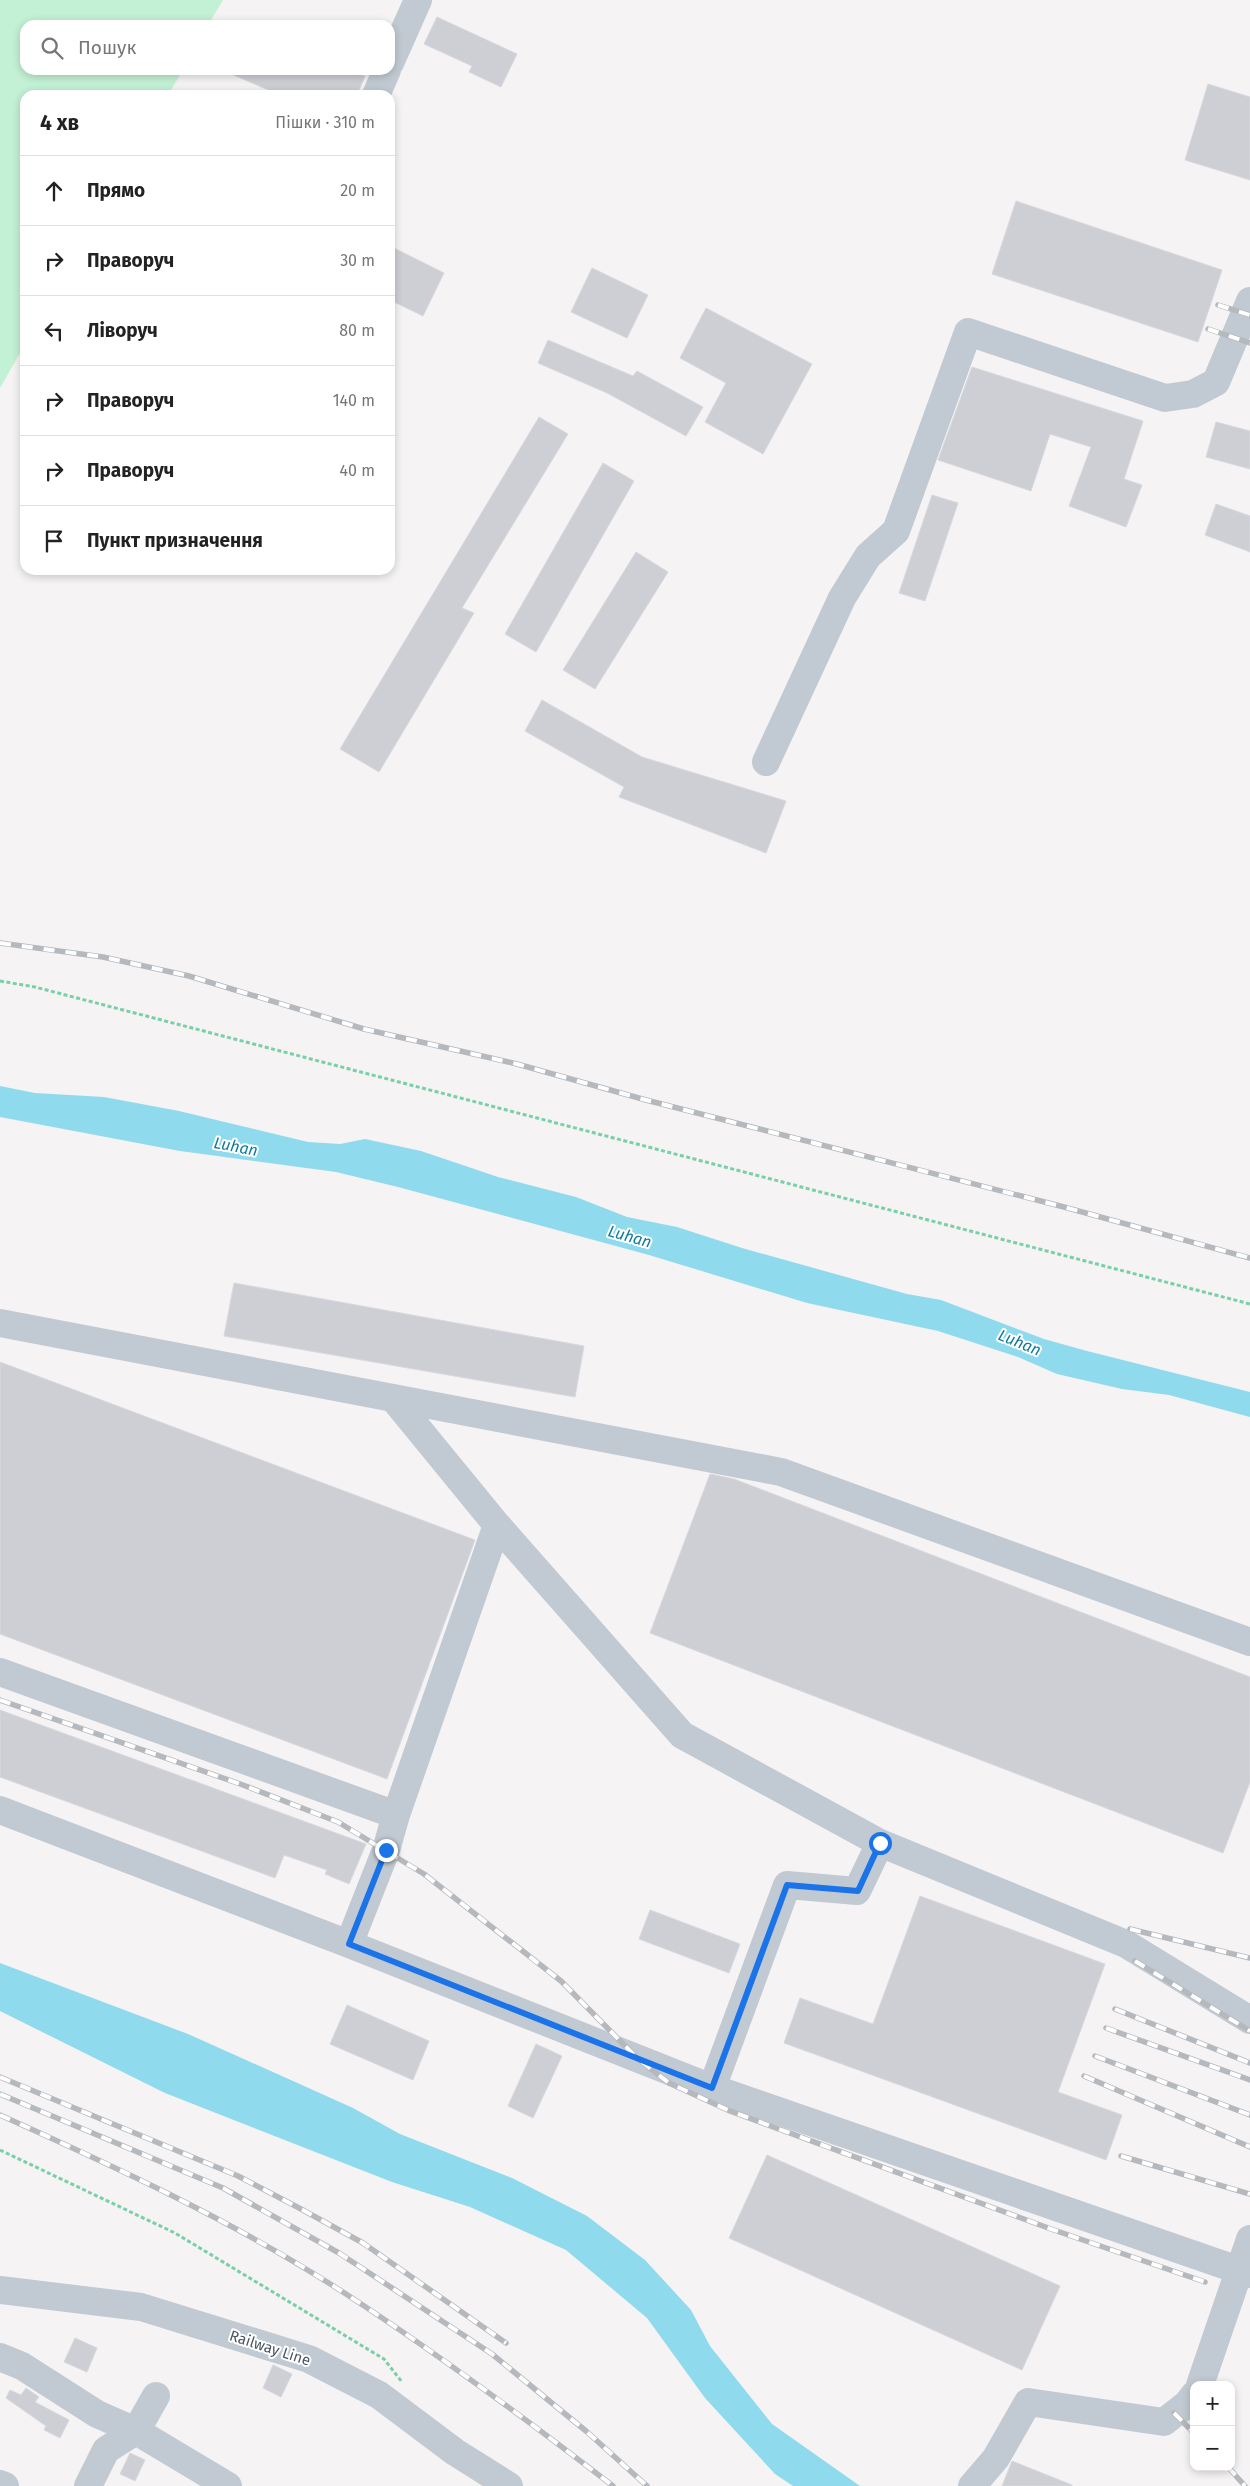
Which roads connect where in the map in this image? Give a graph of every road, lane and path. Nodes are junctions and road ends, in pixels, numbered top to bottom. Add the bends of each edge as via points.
1 (418, 0) edge
2 (395, 52) edge
3 (385, 75) edge
4 (378, 90) edge
5 (1250, 301) edge
6 (766, 762) dead end
7 (0, 982) edge
8 (1250, 1304) edge
9 (0, 1323) edge
10 (393, 1398) junction
11 (497, 1525) junction
12 (1250, 1642) edge
13 (0, 1672) edge
14 (0, 1810) edge
15 (396, 1815) junction
16 (880, 1843) junction
17 (349, 1944) junction
18 (1250, 2020) edge
19 (712, 2088) junction
20 (0, 2150) edge
21 (1250, 2239) edge
22 (1245, 2272) edge
23 (0, 2290) edge
24 (0, 2357) edge
25 (1202, 2381) edge
26 (408, 2390) dead end
27 (156, 2396) dead end
28 (1190, 2401) edge
29 (136, 2431) junction
30 (0, 2484) edge
31 (5, 2486) edge
32 (88, 2486) edge
33 (228, 2486) edge
34 (509, 2486) edge
35 (972, 2486) edge

1 - 2 street
3 - 4 street
5 - 6 street via 1216,382 1193,394 1165,398 968,332 896,531 868,556 842,598
7 - 8 path via 35,986
9 - 10 street
10 - 11 street
10 - 12 street via 781,1472
11 - 15 street
11 - 16 street via 682,1736
13 - 15 street
14 - 17 street
15 - 17 street via 386,1850
16 - 18 street via 1126,1944
16 - 19 street via 858,1891 787,1885
17 - 19 street
19 - 22 street
20 - 26 path via 175,2233 384,2359
21 - 22 street
22 - 25 street
23 - 34 street, Railway Line via 141,2307 309,2359 379,2395 455,2452
24 - 29 street via 22,2366 97,2414
27 - 29 street
28 - 35 street via 1164,2422 1028,2402 996,2458
29 - 32 street via 106,2450
29 - 33 street
30 - 31 street

